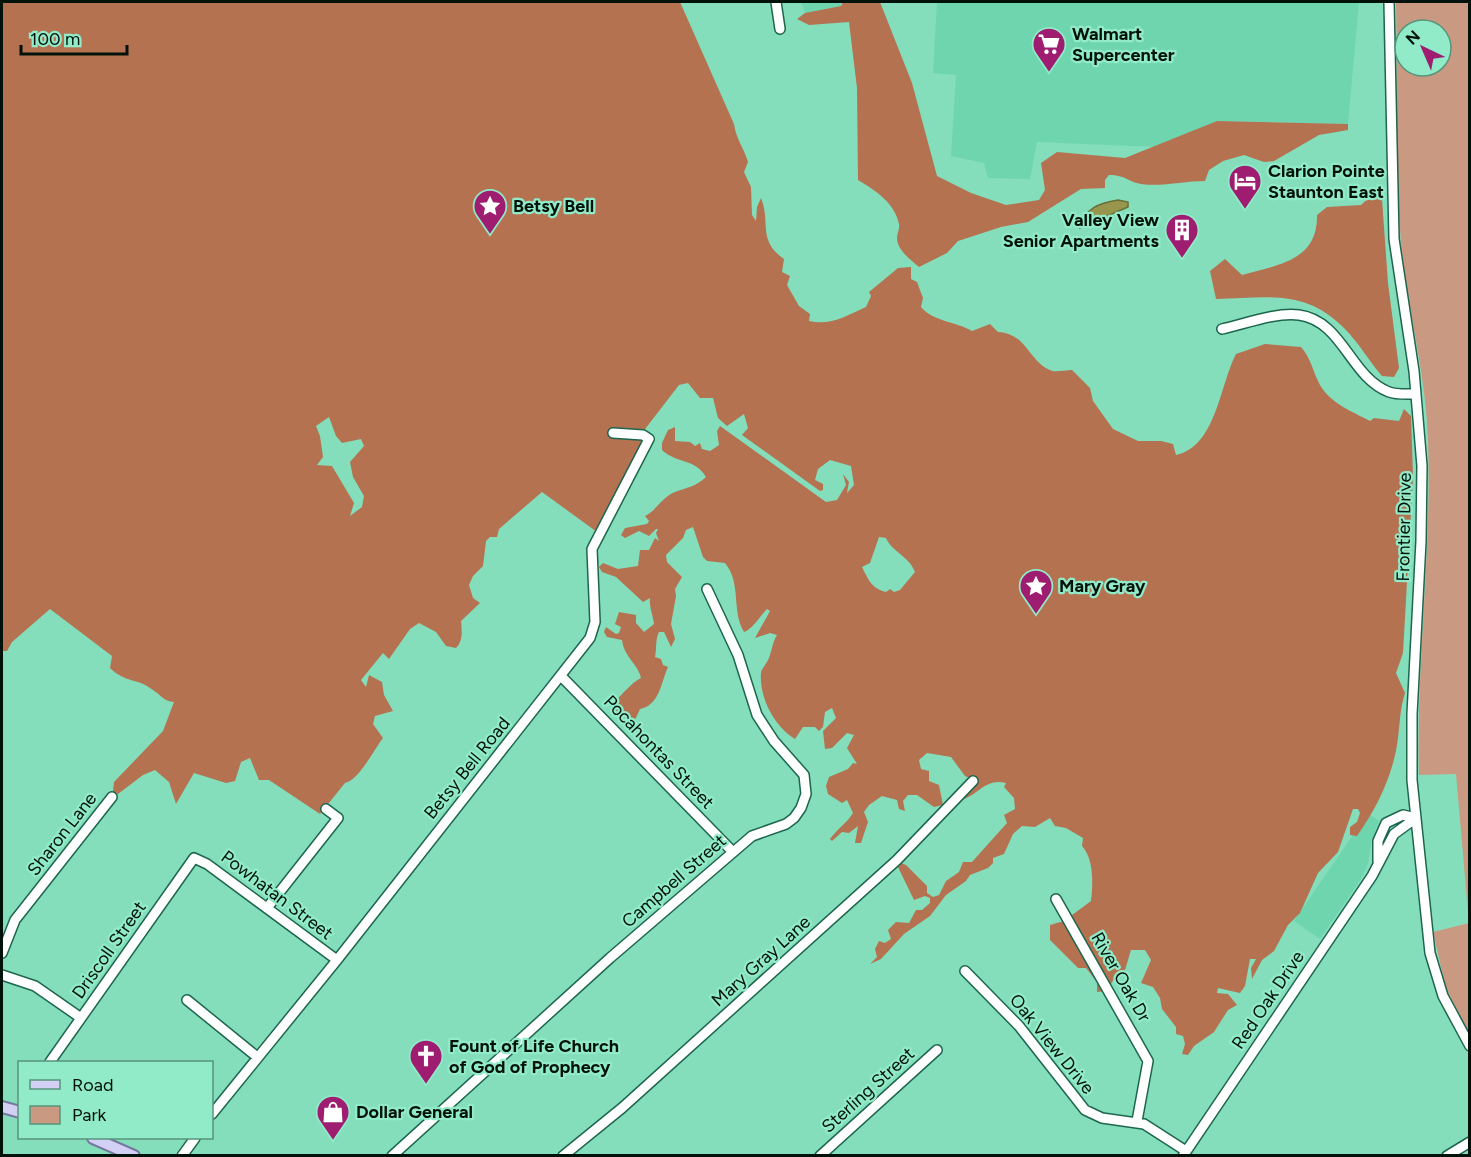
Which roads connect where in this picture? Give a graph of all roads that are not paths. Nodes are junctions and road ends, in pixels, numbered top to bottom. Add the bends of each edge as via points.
1 (776, 2) edge
2 (1389, 2) edge
3 (780, 29) dead end
4 (1222, 329) dead end
5 (1416, 394) junction
6 (614, 433) dead end
7 (707, 589) dead end
8 (561, 676) junction
9 (973, 781) dead end
10 (112, 797) dead end
11 (326, 809) dead end
12 (1416, 818) junction
13 (733, 852) junction
14 (196, 858) joint
15 (1056, 899) dead end
16 (267, 908) junction
17 (2, 953) edge
18 (337, 960) junction
19 (965, 971) dead end
20 (2, 975) edge
21 (187, 1000) dead end
22 (81, 1018) junction
23 (1470, 1046) edge
24 (937, 1050) dead end
25 (256, 1056) junction
26 (51, 1061) edge
27 (2, 1107) edge
28 (18, 1109) edge
29 (213, 1113) edge
30 (1137, 1121) junction
31 (98, 1139) edge
32 (194, 1139) edge
33 (1470, 1142) edge
34 (1184, 1153) edge
35 (134, 1155) edge
36 (182, 1155) edge
37 (392, 1155) edge
38 (562, 1155) edge
39 (820, 1155) edge
40 (1447, 1155) edge

1 - 3 street
2 - 5 street, Frontier Drive via 1394,239
4 - 5 street via 1285,315 1310,318 1334,334 1365,374 1388,391
5 - 12 street, Frontier Drive via 1422,521 1412,714
6 - 8 street, Betsy Bell Road via 644,435 648,442 592,549 594,628
7 - 13 street, Campbell Street via 738,655 757,715 799,768 806,787 804,802 794,818 756,833
8 - 13 street, Pocahontas Street
8 - 18 street, Betsy Bell Road
9 - 38 street, Mary Gray Lane via 897,860 622,1108
10 - 17 street, Sharon Lane via 15,920
11 - 16 street via 338,818
12 - 23 street, Frontier Drive via 1430,953 1443,996
12 - 34 street, Red Oak Drive via 1403,814 1386,823 1378,841 1378,861 1372,876
13 - 37 street, Campbell Street
14 - 16 street, Powhatan Street
14 - 22 street, Driscoll Street
15 - 30 street, River Oak Dr via 1148,1061
16 - 18 street, Powhatan Street
18 - 25 street, Betsy Bell Road
19 - 30 street, Oak View Drive via 1019,1026 1085,1110 1102,1118
20 - 22 street via 31,984
21 - 25 street
22 - 26 street, Driscoll Street
24 - 39 street, Sterling Street
25 - 29 street, Betsy Bell Road
27 - 28 main road
30 - 34 street, Oak View Drive
31 - 35 main road
32 - 36 street
33 - 40 street

